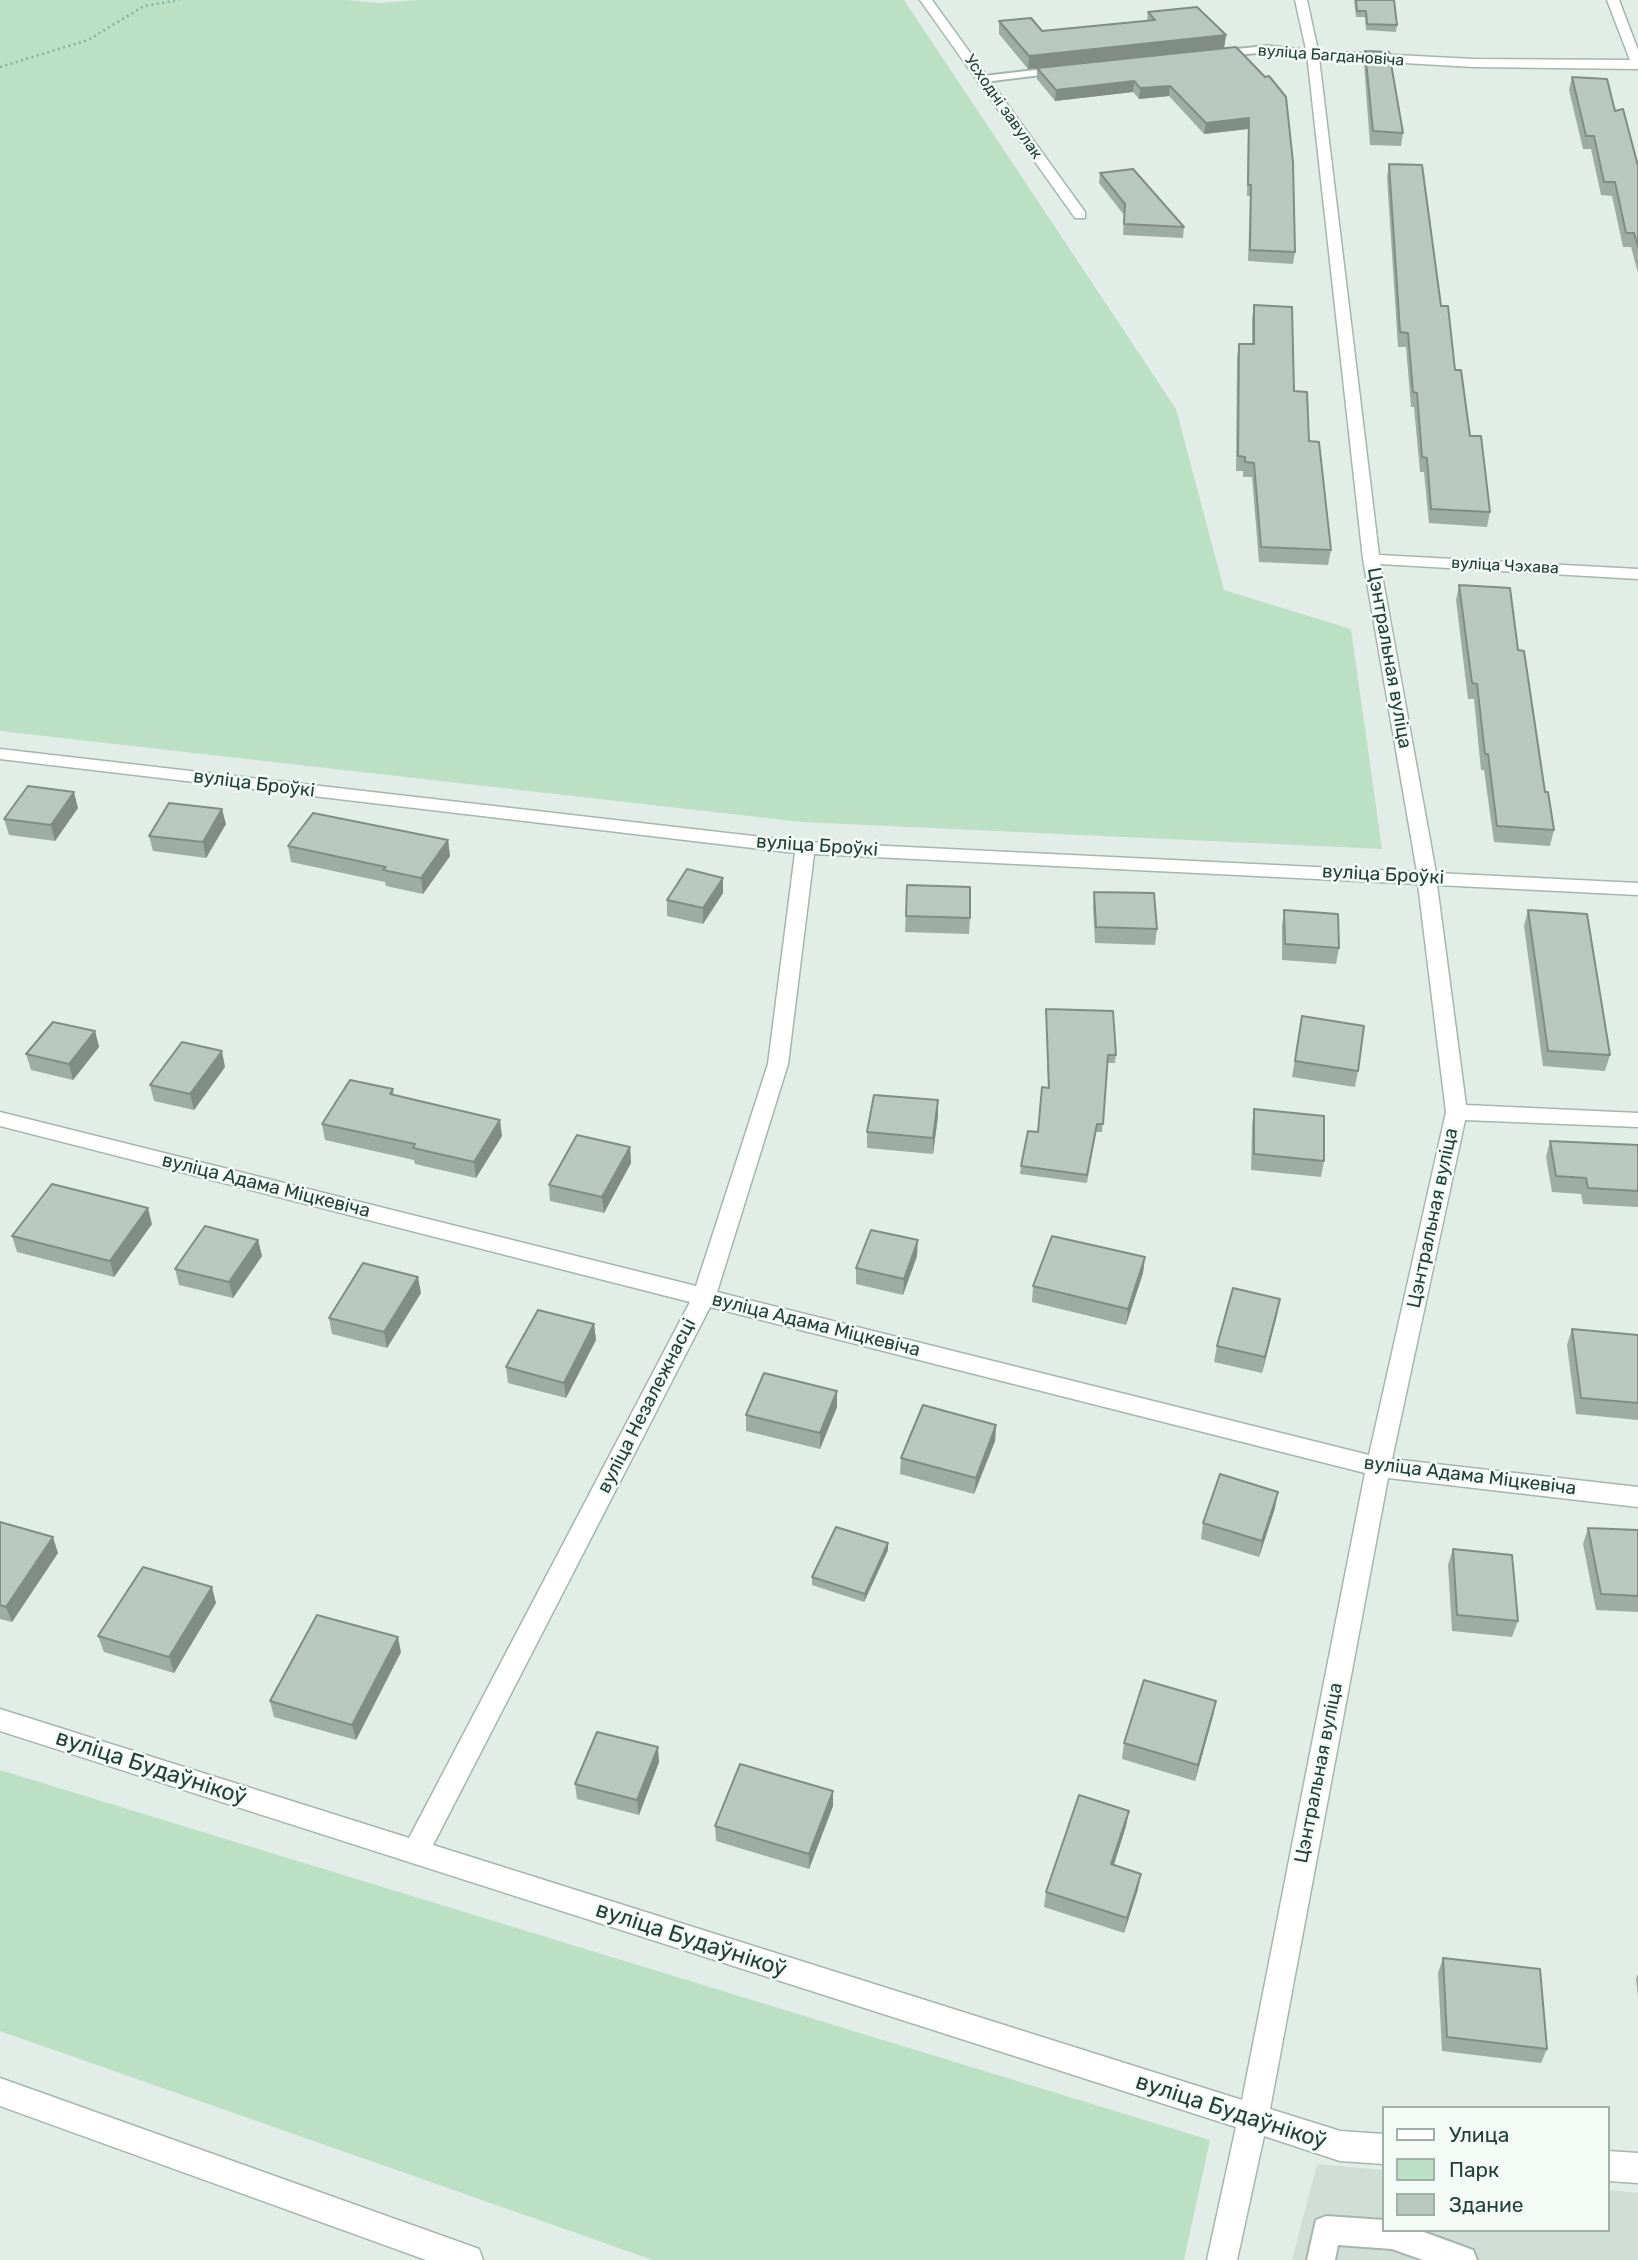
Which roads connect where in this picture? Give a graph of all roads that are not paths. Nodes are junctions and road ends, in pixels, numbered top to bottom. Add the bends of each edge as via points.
1 (926, 0) edge
2 (1301, 0) edge
3 (1613, 0) edge
4 (1313, 54) junction
5 (1200, 56) edge
6 (1638, 65) edge
7 (1078, 69) edge
8 (984, 79) junction
9 (1080, 215) dead end
10 (1371, 559) junction
11 (1638, 574) edge
12 (0, 754) edge
13 (805, 848) junction
14 (1427, 877) junction
15 (1638, 889) edge
16 (1455, 1112) junction
17 (0, 1119) edge
18 (1638, 1120) edge
19 (704, 1296) junction
20 (1378, 1467) junction
21 (1638, 1497) edge
22 (0, 1720) edge
23 (416, 1852) junction
24 (0, 2092) edge
25 (1253, 2119) junction
26 (1382, 2149) edge
27 (1610, 2166) edge
28 (1638, 2168) edge
29 (468, 2260) edge
30 (1222, 2260) edge
31 (1321, 2260) edge
32 (1463, 2260) edge

1 - 8 street, Усходні завулак
2 - 4 street, Цэнтральная вуліца
3 - 6 street
4 - 5 lane, вуліца Багдановіча via 1267,49
4 - 6 street, вуліца Багдановіча via 1474,63
4 - 10 street, Цэнтральная вуліца
7 - 8 lane
8 - 9 street, Усходні завулак
10 - 11 street, вуліца Чэхава
10 - 14 street, Цэнтральная вуліца
12 - 13 street, вуліца Броўкі
13 - 14 street, вуліца Броўкі
13 - 19 street, вуліца Незалежнасці via 778,1064
14 - 15 street, вуліца Броўкі
14 - 16 street, Цэнтральная вуліца
16 - 18 street
16 - 20 street, Цэнтральная вуліца
17 - 19 street, вуліца Адама Міцкевіча
19 - 20 street, вуліца Адама Міцкевіча
19 - 23 street, вуліца Незалежнасці
20 - 21 street, вуліца Адама Міцкевіча
20 - 25 street, Цэнтральная вуліца
22 - 23 street, вуліца Будаўнікоў
23 - 25 street, вуліца Будаўнікоў
24 - 29 street
25 - 26 street, вуліца Будаўнікоў via 1340,2146
25 - 30 street, Цэнтральная вуліца
27 - 28 street
31 - 32 lane via 1326,2230 1392,2235

